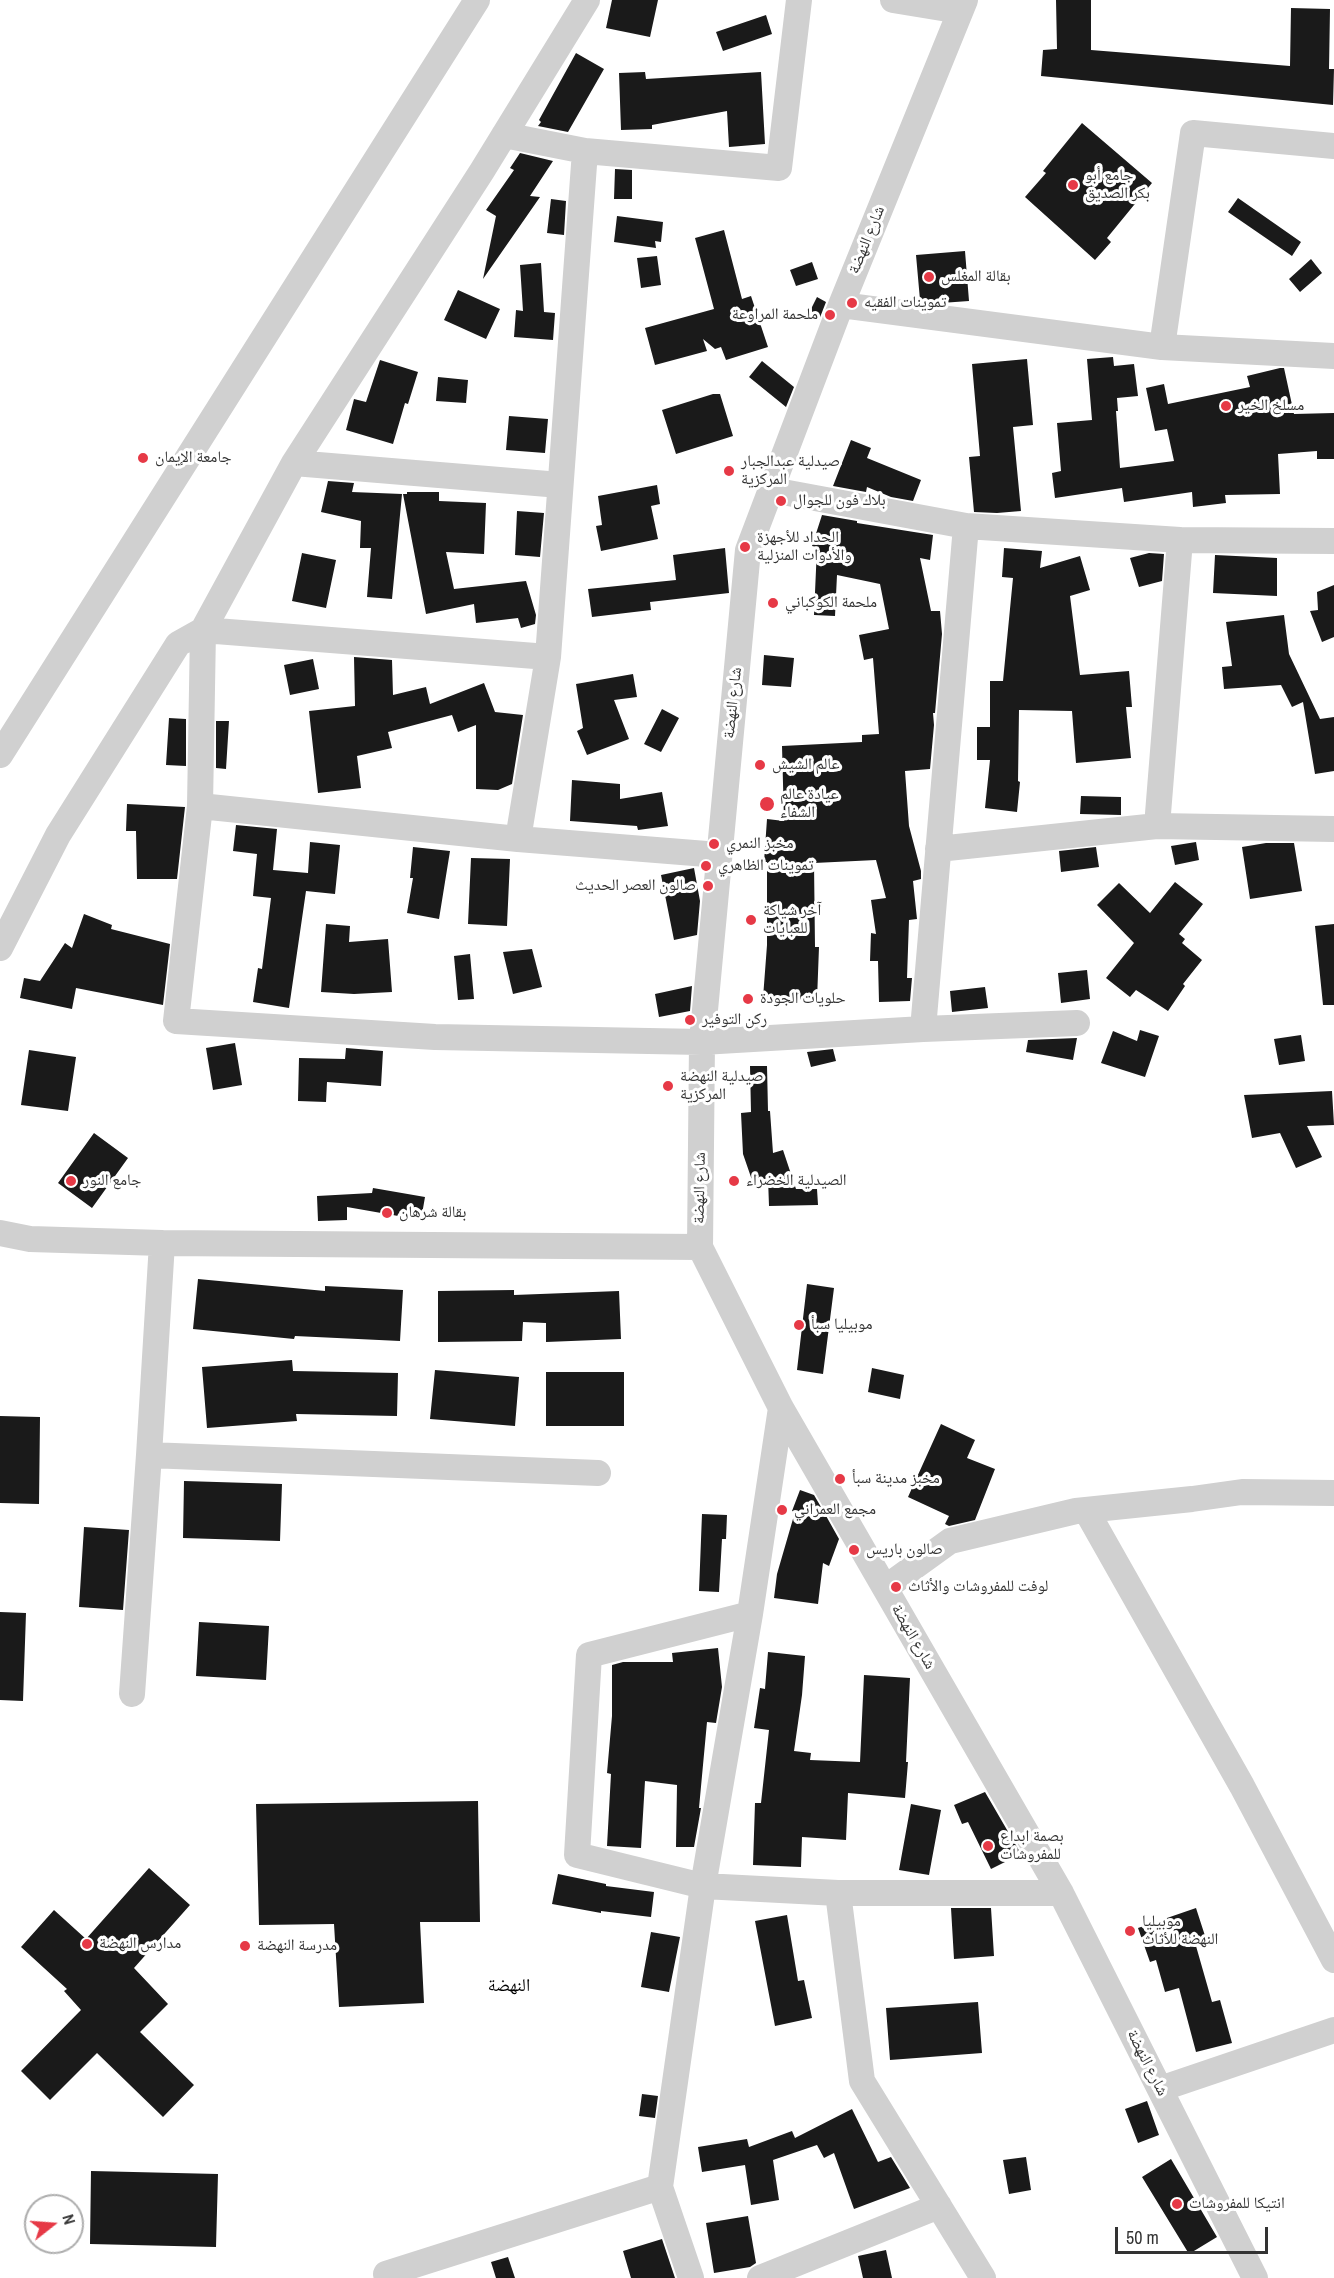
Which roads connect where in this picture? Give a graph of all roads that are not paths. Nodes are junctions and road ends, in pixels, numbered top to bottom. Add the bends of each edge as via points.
1 (477, 0) edge
2 (587, 0) edge
3 (799, 0) edge
4 (892, 0) edge
5 (962, 5) edge
6 (504, 135) junction
7 (1334, 146) edge
8 (585, 151) junction
9 (841, 305) junction
10 (1162, 347) junction
11 (1334, 356) edge
12 (294, 463) junction
13 (560, 485) junction
14 (772, 490) junction
15 (966, 526) junction
16 (1180, 540) junction
17 (1334, 541) edge
18 (203, 630) junction
19 (548, 657) junction
20 (0, 755) edge
21 (200, 806) junction
22 (1157, 826) junction
23 (1334, 829) edge
24 (518, 838) junction
25 (938, 849) junction
26 (719, 855) junction
27 (0, 948) edge
28 (1077, 1023) dead end
29 (923, 1029) junction
30 (702, 1042) junction
31 (0, 1219) edge
32 (0, 1233) edge
33 (30, 1239) junction
34 (162, 1243) junction
35 (700, 1247) junction
36 (0, 1253) edge
37 (781, 1408) junction
38 (149, 1455) junction
39 (598, 1473) dead end
40 (1334, 1493) edge
41 (1086, 1510) junction
42 (885, 1588) junction
43 (750, 1614) junction
44 (132, 1694) dead end
45 (703, 1886) junction
46 (838, 1893) junction
47 (1062, 1893) junction
48 (1334, 1960) edge
49 (1334, 2030) edge
50 (1160, 2089) junction
51 (660, 2187) junction
52 (939, 2206) junction
53 (387, 2278) edge
54 (691, 2278) edge
55 (760, 2278) edge
56 (983, 2278) edge
57 (1254, 2278) edge

1 - 20 street
2 - 6 street
3 - 8 street via 779,168
4 - 5 street
5 - 9 street, شارع النهضة
6 - 8 street
6 - 12 street
7 - 10 street via 1193,133
8 - 13 street
9 - 10 street
9 - 14 street, شارع النهضة
10 - 11 street
12 - 13 street
12 - 18 street
13 - 19 street
14 - 15 street
14 - 26 street, شارع النهضة via 748,550
15 - 16 street
15 - 25 street
16 - 17 street
16 - 22 street
18 - 19 street
18 - 21 street
18 - 27 street via 178,644 58,836
19 - 24 street
21 - 24 street
21 - 30 street via 176,1021 435,1037
22 - 23 street
22 - 25 street
24 - 26 street
25 - 29 street
26 - 30 street, شارع النهضة
28 - 29 street
29 - 30 street
30 - 35 street, شارع النهضة
31 - 33 street
32 - 33 street
33 - 34 street
33 - 36 street
34 - 35 street
34 - 38 street
35 - 37 street, شارع النهضة
37 - 42 street, شارع النهضة
37 - 43 street
38 - 39 street
38 - 44 street
40 - 41 street via 1242,1492
41 - 42 street via 950,1541
41 - 48 street via 1242,1786
42 - 47 street, شارع النهضة
43 - 45 street
43 - 45 street via 589,1655 577,1855
45 - 46 street
45 - 51 street
46 - 47 street
46 - 52 street via 862,2081
47 - 50 street, شارع النهضة
49 - 50 street
50 - 57 street, شارع النهضة
51 - 53 street via 386,2274
51 - 54 street
52 - 55 street
52 - 56 street

